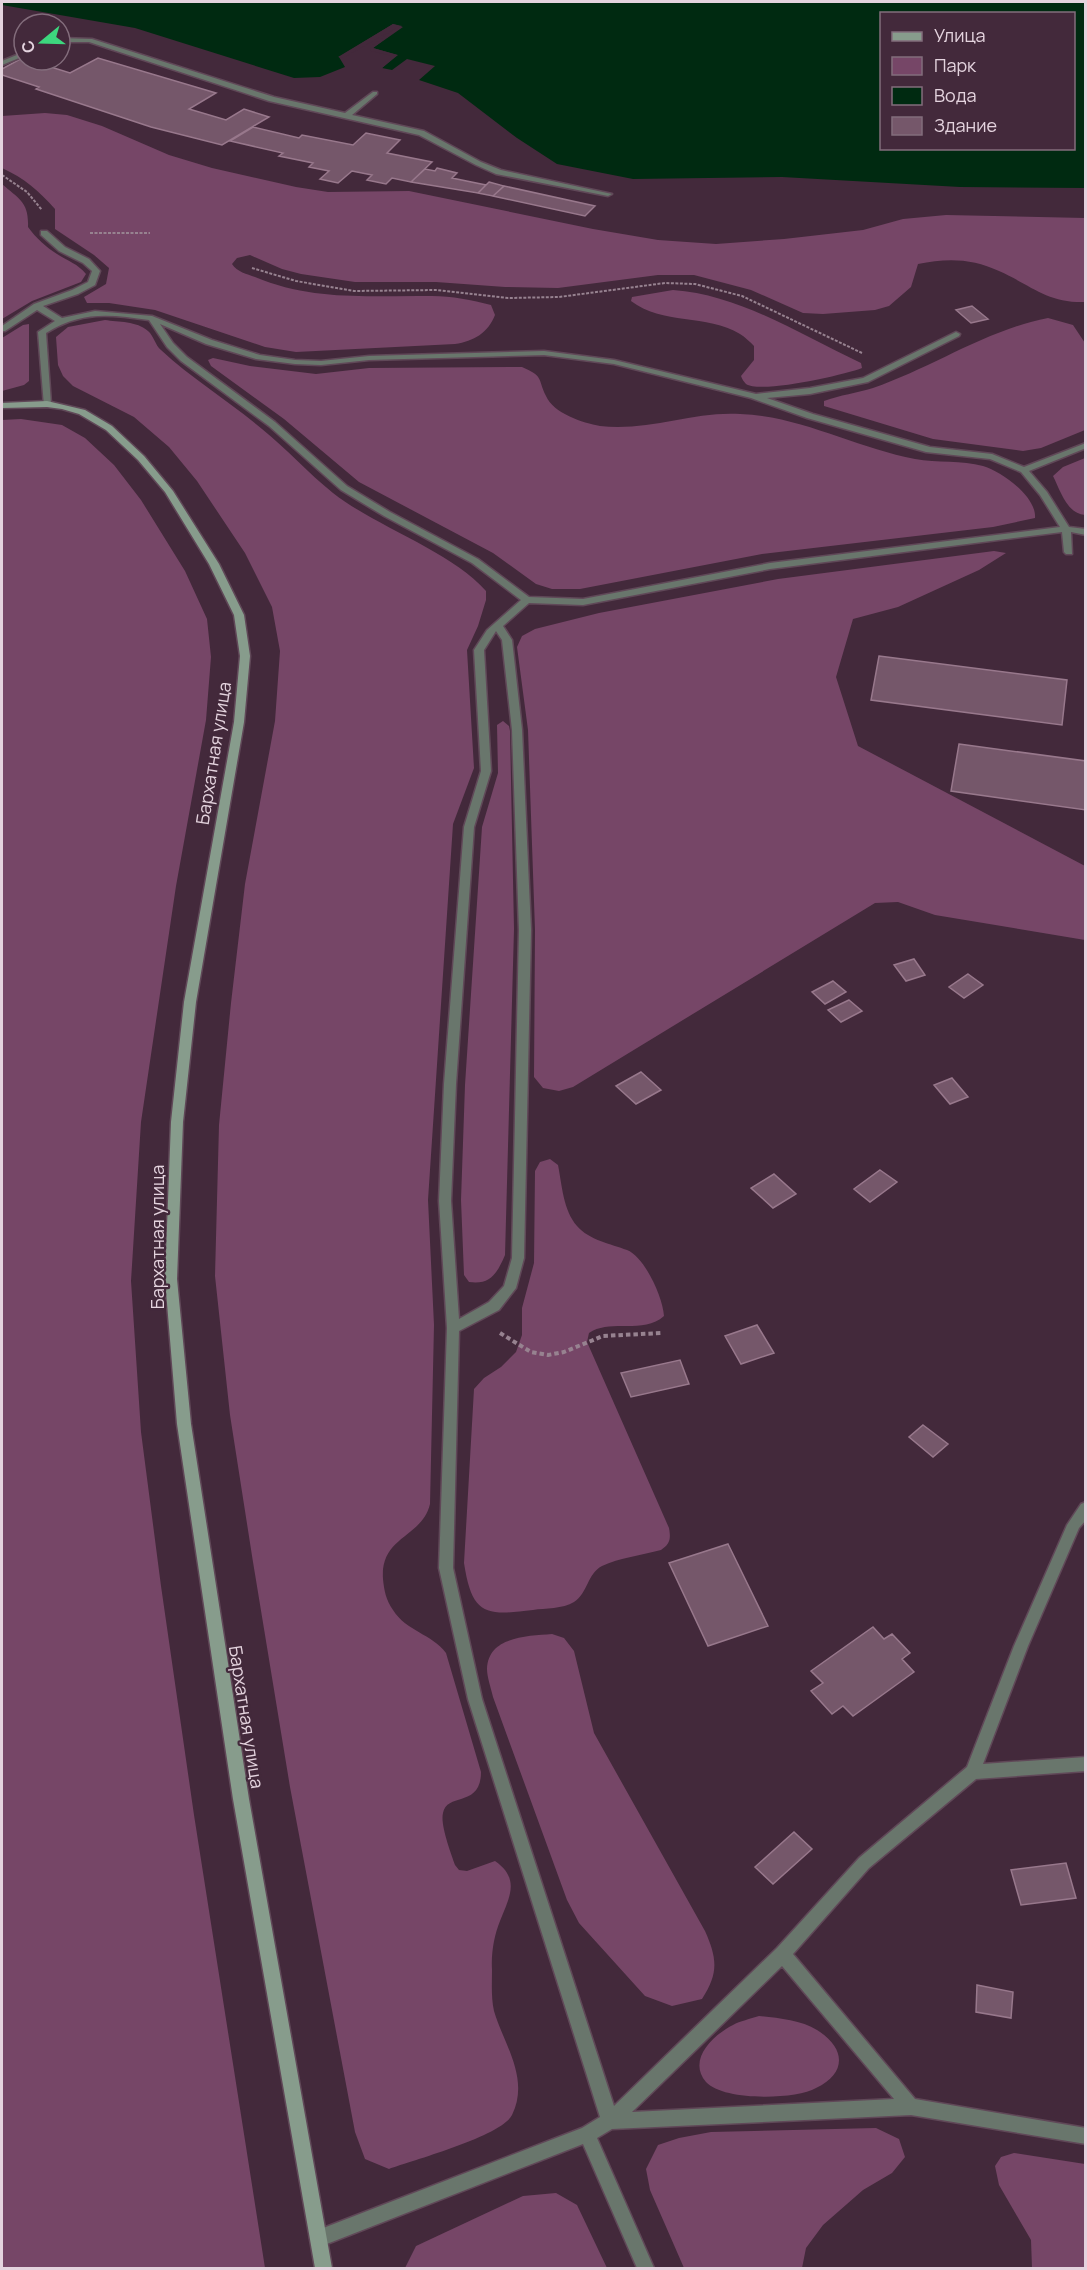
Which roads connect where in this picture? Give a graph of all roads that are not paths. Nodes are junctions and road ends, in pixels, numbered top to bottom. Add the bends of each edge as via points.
1 (72, 40) edge
2 (375, 93) dead end
3 (346, 116) junction
4 (608, 194) dead end
5 (44, 232) road end
6 (37, 306) junction
7 (152, 318) junction
8 (60, 320) junction
9 (2, 329) edge
10 (956, 334) dead end
11 (754, 396) junction
12 (47, 404) junction
13 (2, 406) edge
14 (1086, 445) edge
15 (1024, 470) junction
16 (1066, 529) junction
17 (1086, 532) edge
18 (1069, 552) dead end
19 (527, 600) junction
20 (497, 625) junction
21 (453, 1328) junction
22 (1086, 1508) edge
23 (1086, 1764) edge
24 (973, 1772) junction
25 (783, 1954) junction
26 (910, 2107) junction
27 (610, 2121) junction
28 (588, 2134) junction
29 (1086, 2136) edge
30 (319, 2238) junction
31 (324, 2268) edge
32 (646, 2268) edge

1 - 3 lane via 90,40 272,99
2 - 3 lane
3 - 4 lane via 421,133 499,172
5 - 6 lane via 96,271 92,283
6 - 8 lane
6 - 9 lane
7 - 8 lane via 105,311
7 - 11 lane via 229,348 296,362 544,352 614,362
7 - 19 lane via 184,359 272,424 344,488 475,561
8 - 12 lane via 42,332
10 - 11 lane via 865,380 810,391
11 - 15 lane via 929,450 992,457
12 - 13 main road, Бархатная улица
12 - 30 main road, Бархатная улица via 82,412 109,428 141,458 169,491 214,564 239,615 245,656 239,722 190,1002 177,1122 171,1280 184,1424 239,1788
14 - 15 lane
15 - 16 lane
16 - 17 lane
16 - 18 lane
16 - 19 lane via 770,566 583,602
19 - 20 lane
20 - 21 lane via 479,650 486,771 469,827 450,1084 445,1201
20 - 21 lane via 507,640 518,730 525,930 518,1258 510,1288 494,1306
21 - 27 lane via 446,1568 475,1699
22 - 24 lane via 1074,1525 1021,1646
23 - 24 lane
24 - 25 lane via 864,1863
25 - 26 lane
25 - 27 lane
26 - 27 lane
26 - 29 lane
27 - 28 lane
28 - 30 lane
28 - 32 lane
30 - 31 main road, Бархатная улица

